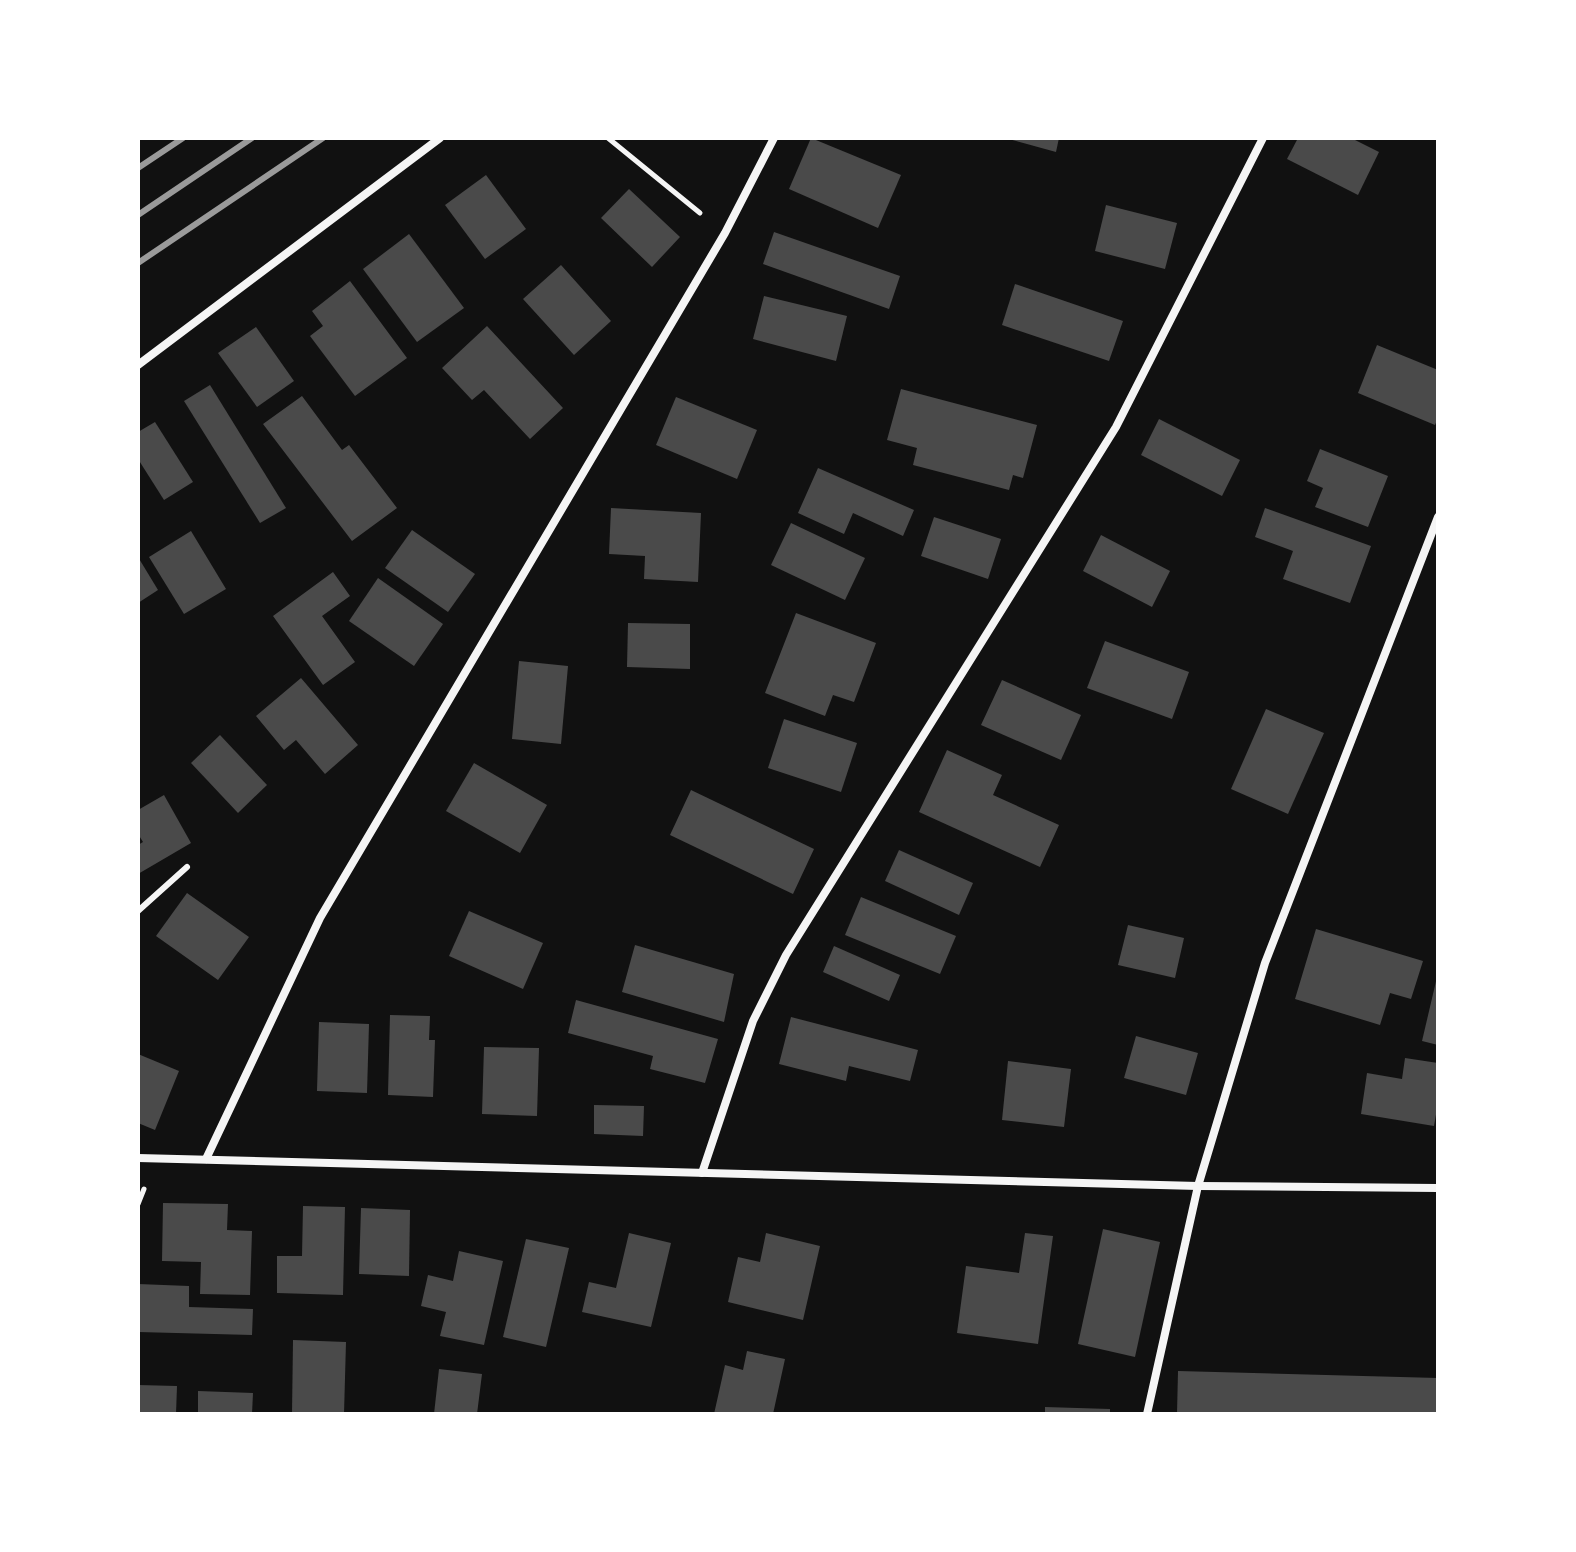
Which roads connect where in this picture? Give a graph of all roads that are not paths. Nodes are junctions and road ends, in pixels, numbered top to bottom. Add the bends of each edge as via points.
1 (440, 138) edge
2 (774, 138) edge
3 (1263, 138) edge
4 (138, 365) edge
5 (1438, 517) edge
6 (187, 867) dead end
7 (138, 911) edge
8 (138, 1158) edge
9 (206, 1159) junction
10 (702, 1173) junction
11 (1198, 1186) junction
12 (1438, 1188) edge
13 (1147, 1414) edge

1 - 4 street
2 - 9 street via 725,233 320,918
3 - 10 street via 1116,427 786,955 753,1021
5 - 11 street via 1265,963
6 - 7 lane
8 - 9 street
9 - 10 street
10 - 11 street
11 - 12 street
11 - 13 street

